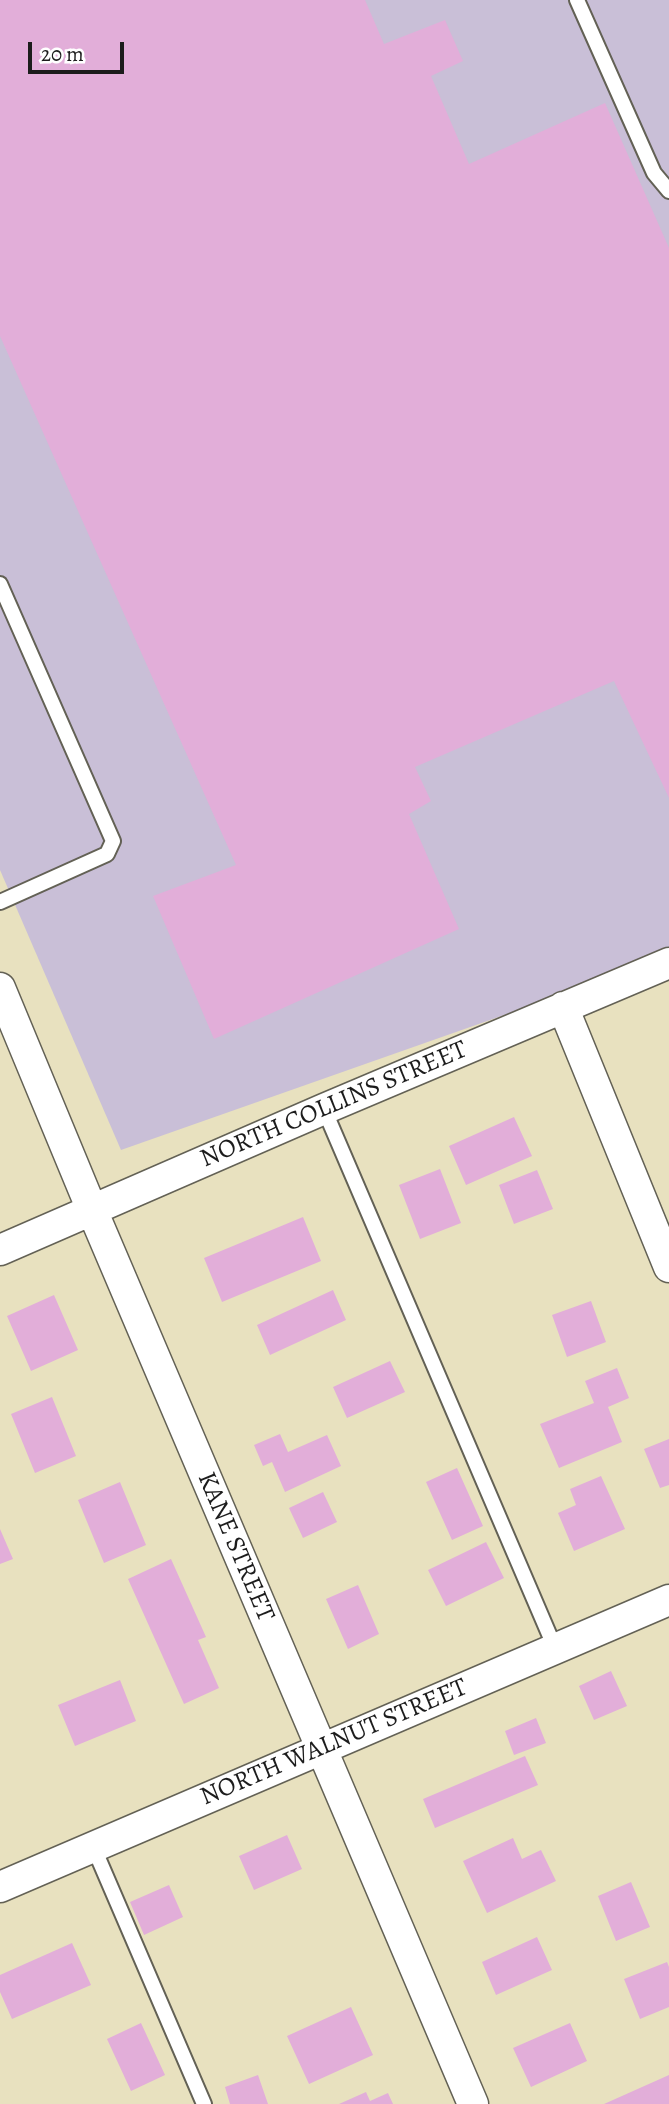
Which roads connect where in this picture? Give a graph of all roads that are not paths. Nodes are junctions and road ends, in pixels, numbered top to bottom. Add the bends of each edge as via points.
1 (577, 0) edge
2 (669, 191) edge
3 (0, 584) edge
4 (0, 902) edge
5 (669, 963) edge
6 (0, 988) edge
7 (563, 1007) junction
8 (324, 1109) junction
9 (92, 1210) junction
10 (0, 1250) edge
11 (669, 1267) edge
12 (669, 1600) edge
13 (555, 1648) junction
14 (321, 1749) junction
15 (93, 1846) junction
16 (0, 1887) edge
17 (204, 2104) edge
18 (473, 2104) edge

1 - 2 lane via 654,173
3 - 4 lane via 113,841 107,854
5 - 7 street, NORTH COLLINS STREET
6 - 9 street, KANE STREET
7 - 8 street, NORTH COLLINS STREET
7 - 11 street
8 - 9 street, NORTH COLLINS STREET
8 - 13 lane
9 - 10 street, NORTH COLLINS STREET
9 - 14 street, KANE STREET
12 - 13 street, NORTH WALNUT STREET
13 - 14 street, NORTH WALNUT STREET
14 - 15 street, NORTH WALNUT STREET
14 - 18 street, KANE STREET
15 - 16 street, NORTH WALNUT STREET
15 - 17 lane

